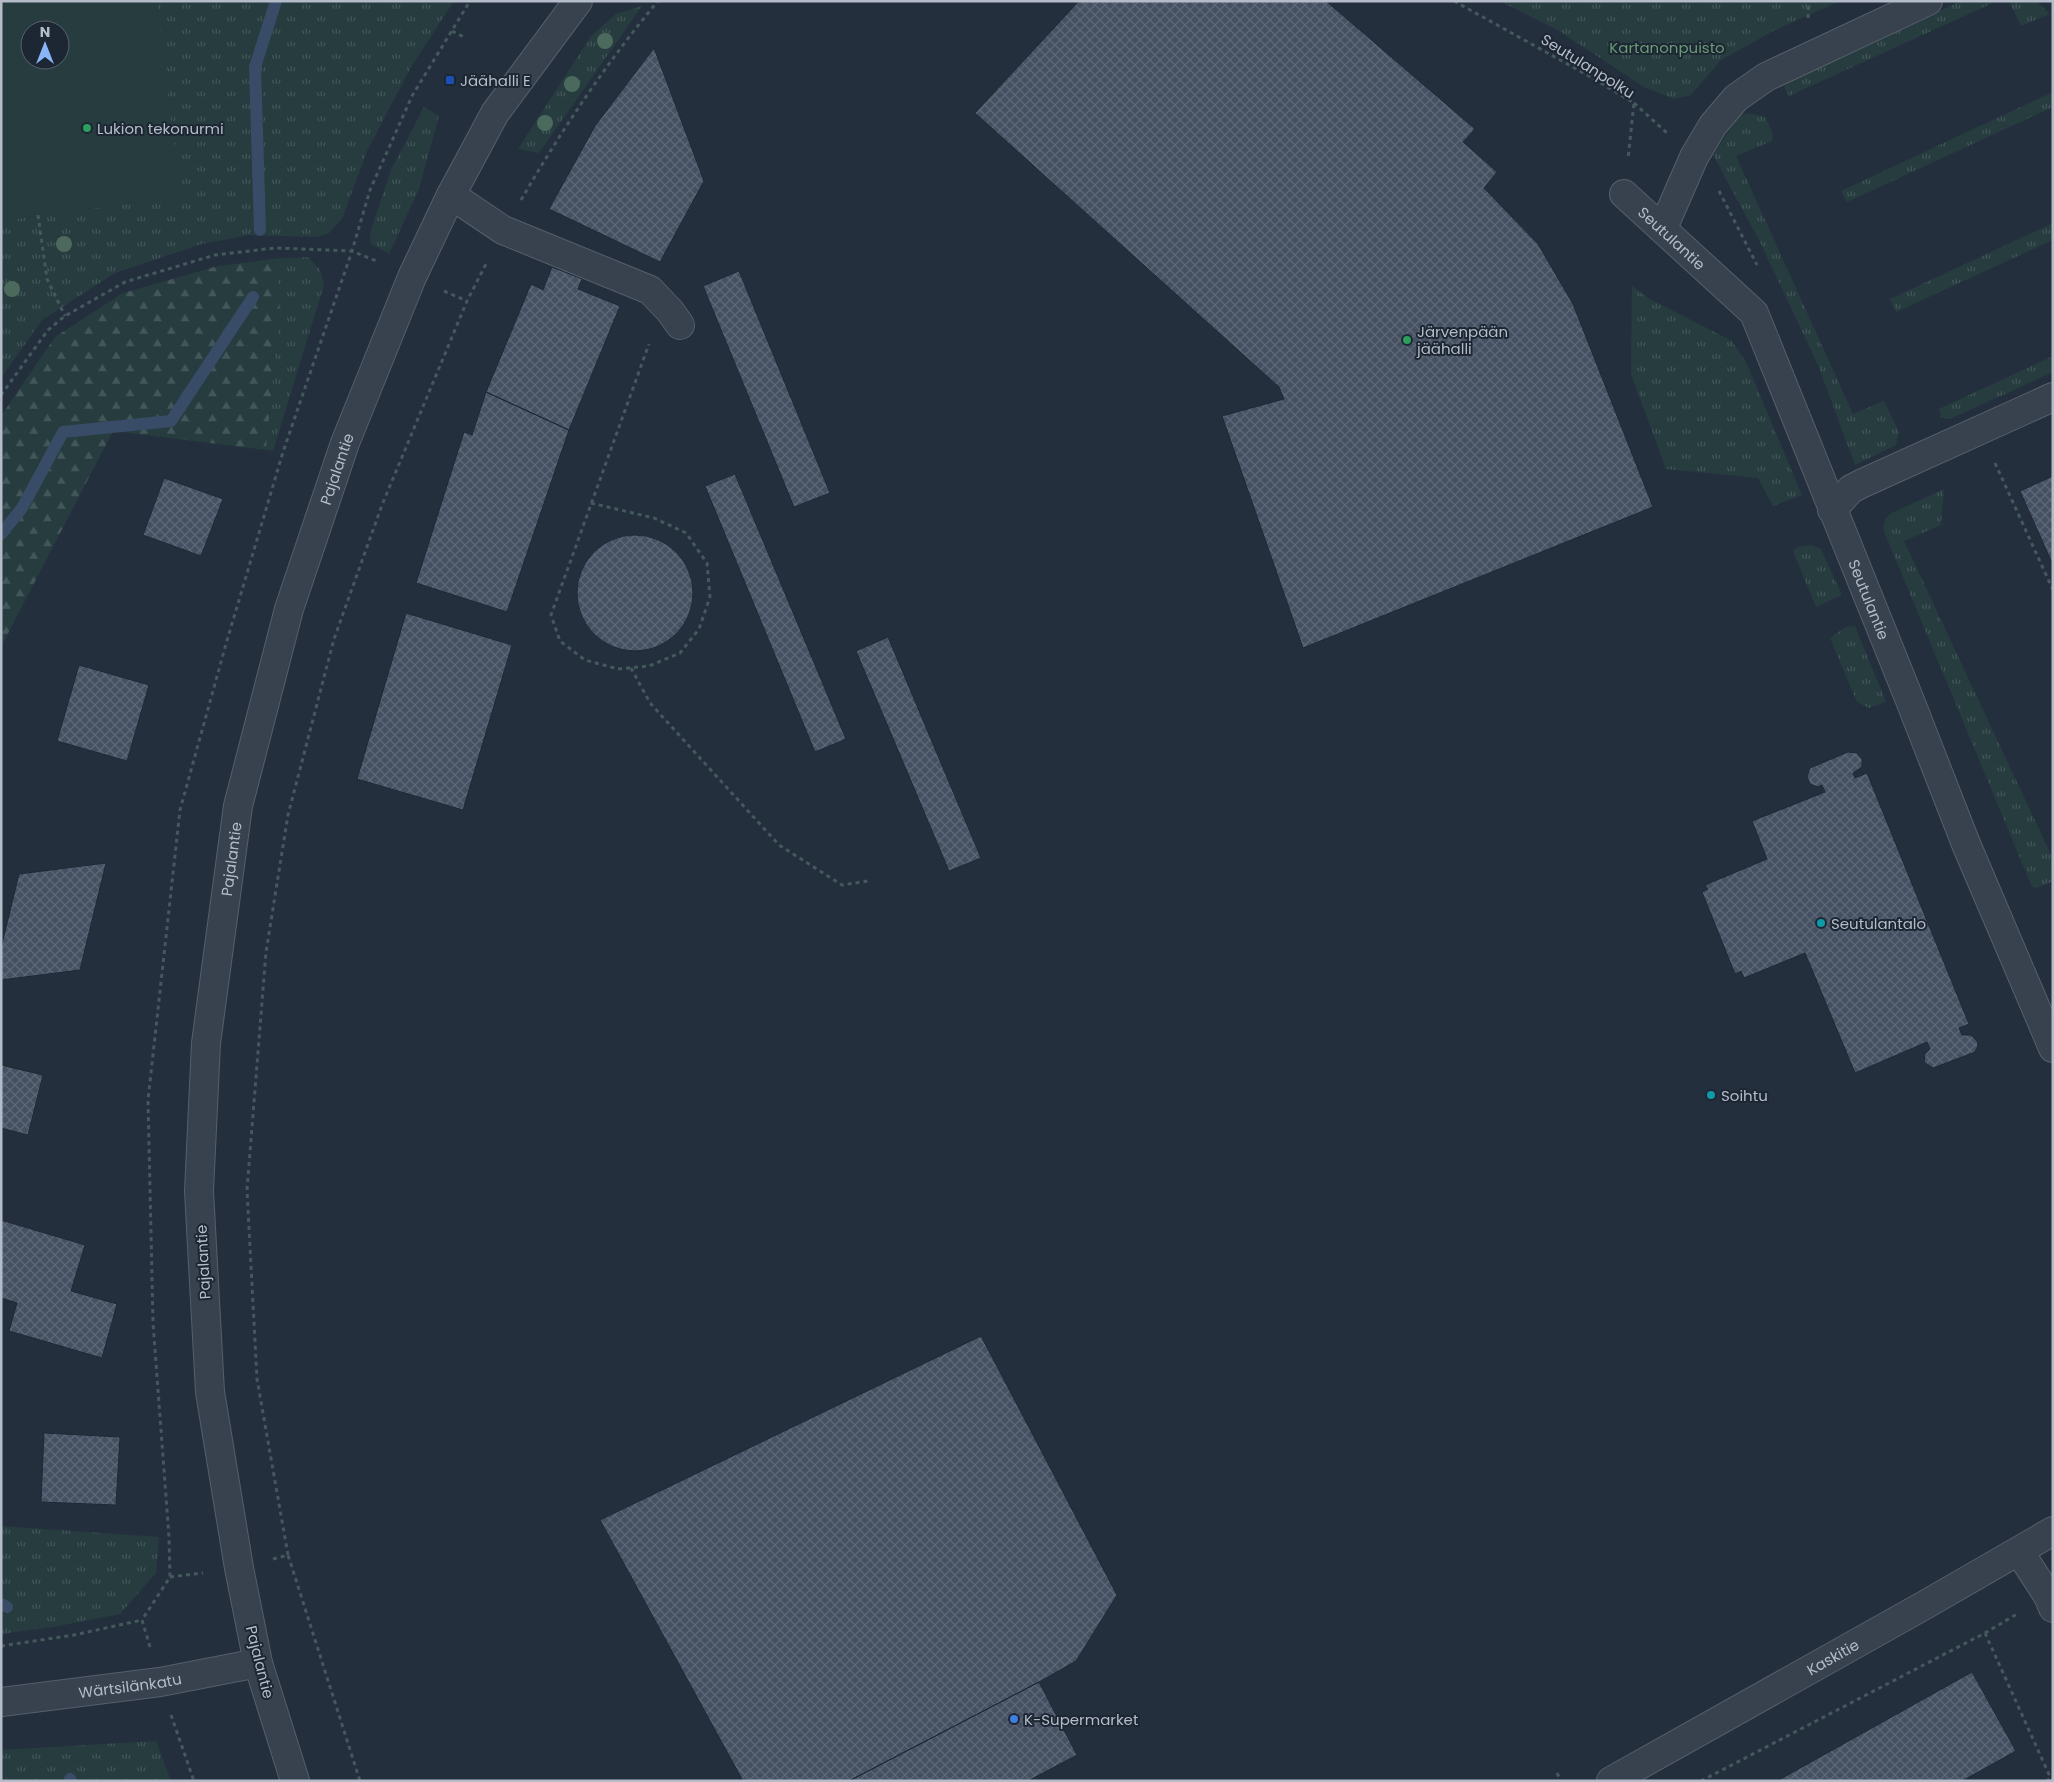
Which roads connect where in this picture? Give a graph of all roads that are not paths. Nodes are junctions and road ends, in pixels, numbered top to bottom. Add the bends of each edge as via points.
1 (578, 1) edge
2 (1928, 1) edge
3 (1624, 194) road end
4 (451, 195) junction
5 (1662, 228) junction
6 (680, 325) dead end
7 (2053, 398) edge
8 (1832, 510) junction
9 (2053, 1048) edge
10 (2053, 1531) edge
11 (2019, 1550) junction
12 (2050, 1602) edge
13 (258, 1663) junction
14 (1, 1702) edge
15 (295, 1781) edge
16 (1611, 1781) edge

1 - 4 street, Pajalantie via 495,114
2 - 5 street via 1766,77 1736,98 1713,125 1694,157
3 - 5 street, Seutulantie
4 - 6 street via 503,230 650,290
4 - 13 street, Pajalantie via 412,277 345,443 289,609 238,806 206,1043 199,1191 210,1392
5 - 8 street, Seutulantie via 1754,313
7 - 8 street via 1863,483
8 - 9 street, Seutulantie via 1966,844
10 - 11 street, Kaskitie
11 - 12 street
11 - 16 street, Kaskitie
13 - 14 street, Wärtsilänkatu via 160,1682
13 - 15 street, Pajalantie

